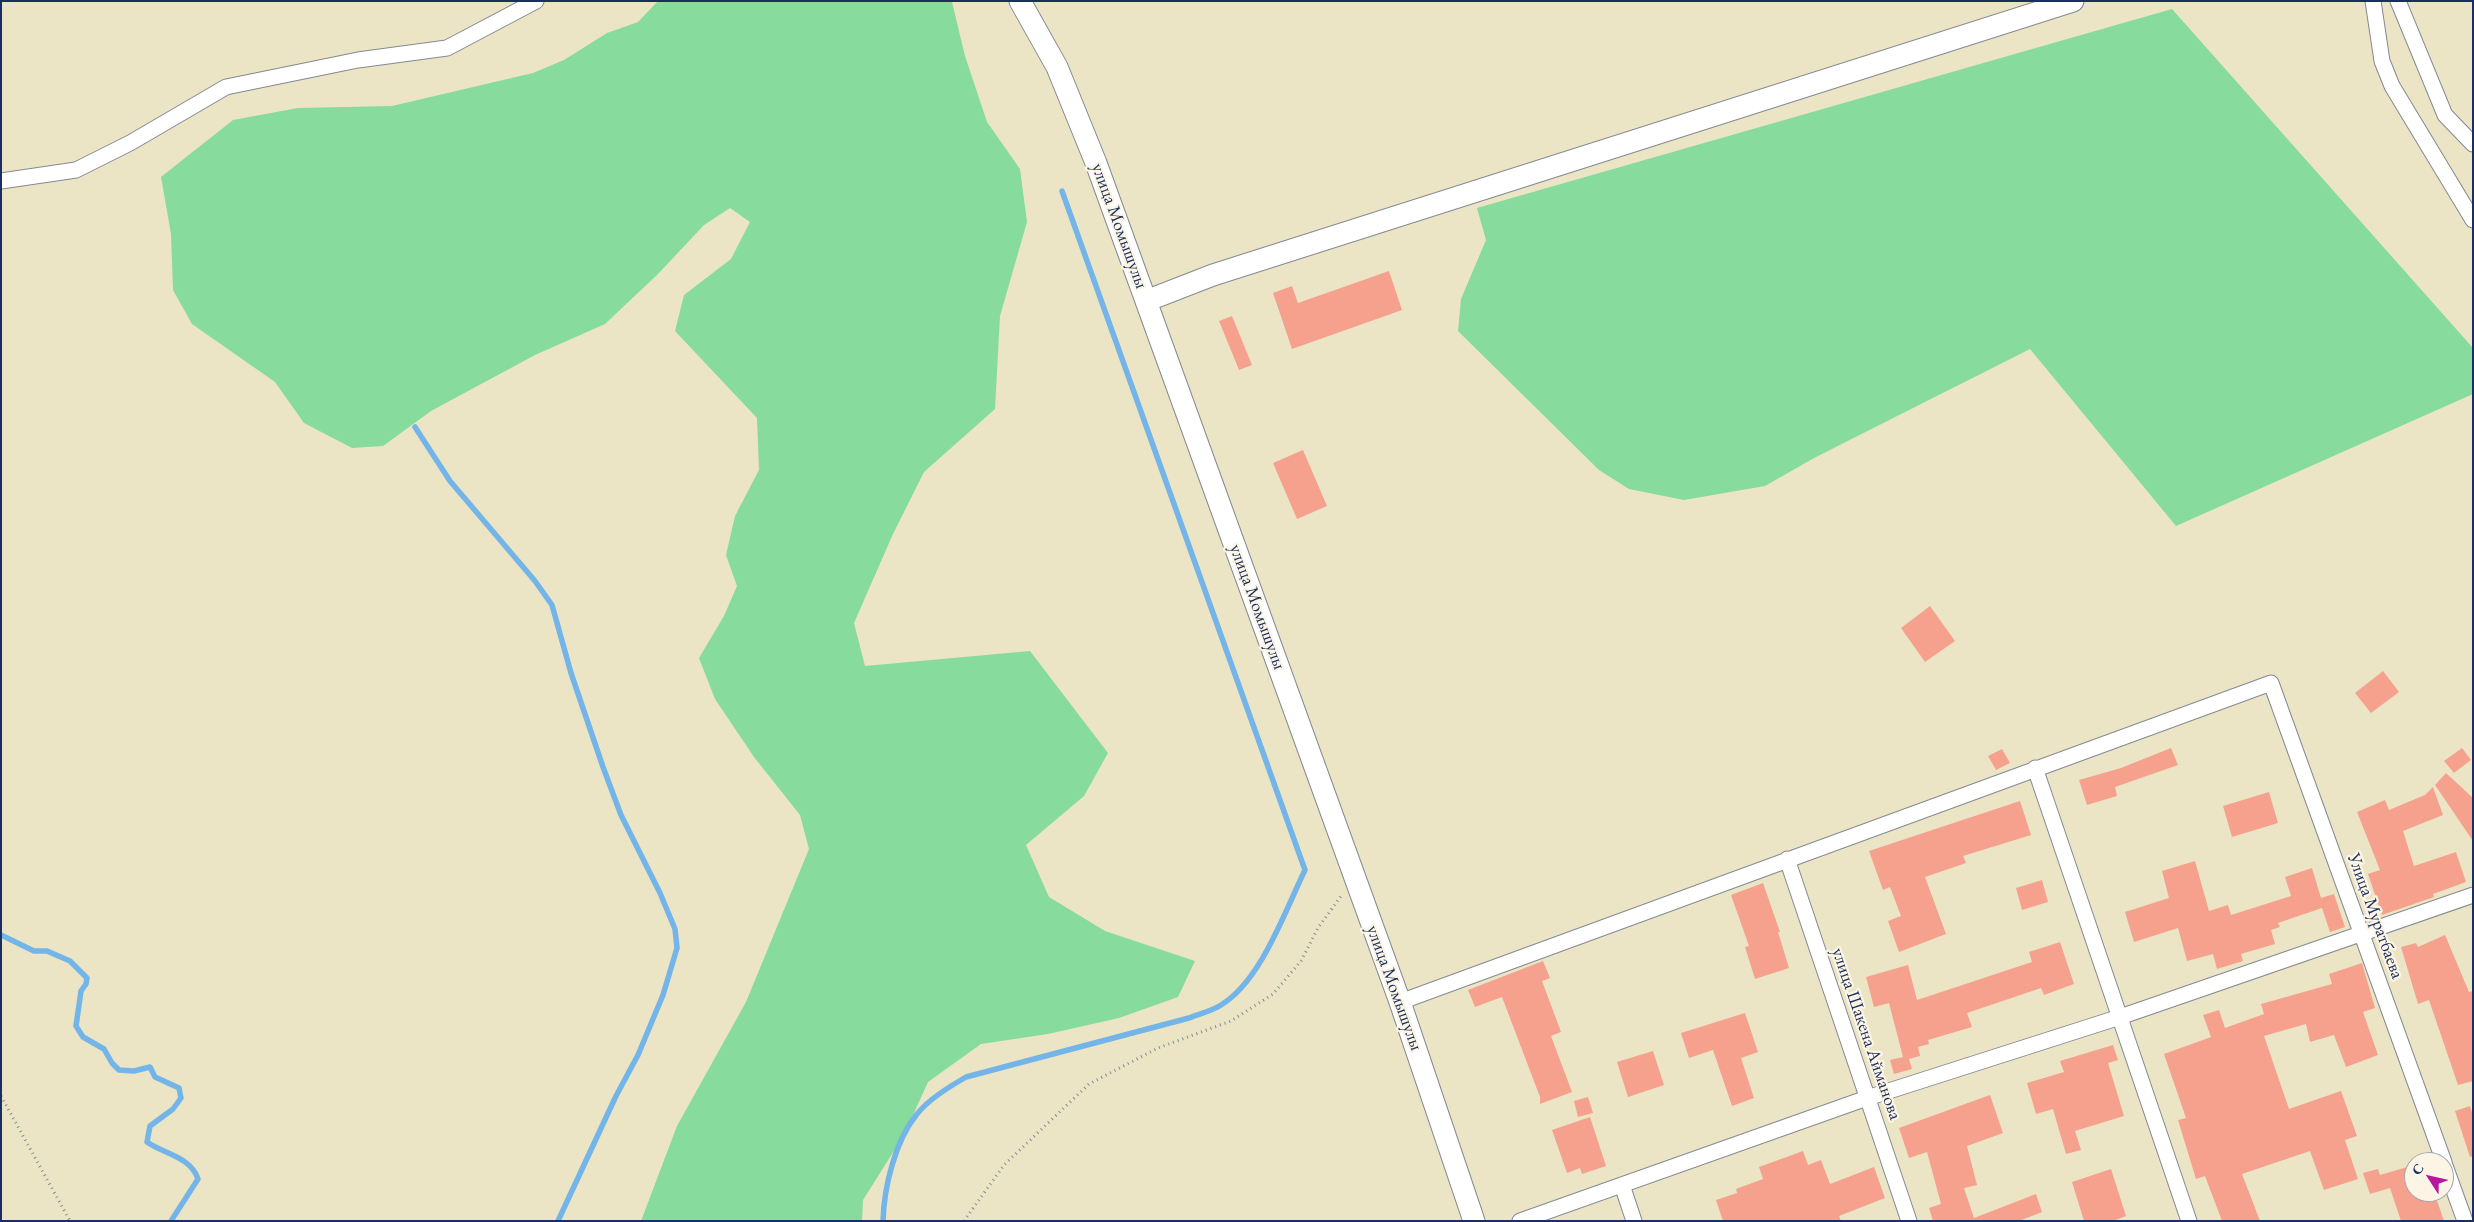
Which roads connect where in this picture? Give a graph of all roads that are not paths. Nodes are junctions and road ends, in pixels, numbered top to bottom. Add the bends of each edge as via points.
1 (536, 1) edge
2 (1020, 1) edge
3 (2073, 1) edge
4 (2373, 1) edge
5 (2398, 1) edge
6 (2473, 144) edge
7 (1, 181) edge
8 (2473, 220) edge
9 (1146, 301) junction
10 (2035, 768) junction
11 (1787, 859) junction
12 (2473, 895) edge
13 (2362, 934) junction
14 (1400, 1002) junction
15 (2120, 1017) junction
16 (1867, 1098) junction
17 (2440, 1152) edge
18 (1622, 1185) junction
19 (2454, 1190) edge
20 (1474, 1221) edge
21 (1520, 1221) edge
22 (1634, 1221) edge
23 (1909, 1221) edge
24 (2190, 1221) edge
25 (2465, 1221) edge

1 - 7 street via 446,48 358,60 226,87 130,143 76,170
2 - 9 street, улица Момышулы via 1057,67
3 - 9 street via 1213,275
4 - 8 street via 2382,61 2392,86
5 - 6 street via 2445,115
9 - 14 street, улица Момышулы
10 - 11 street
10 - 13 street, Улица Муратбаева via 2271,683
10 - 15 street
11 - 14 street
11 - 16 street, улица Шакена Айманова
12 - 13 street
13 - 15 street
13 - 17 street, Улица Муратбаева
14 - 20 street, улица Момышулы
15 - 16 street
15 - 24 street
16 - 18 street
16 - 23 street, улица Шакена Айманова
18 - 21 street
18 - 22 street
19 - 25 street, Улица Муратбаева

